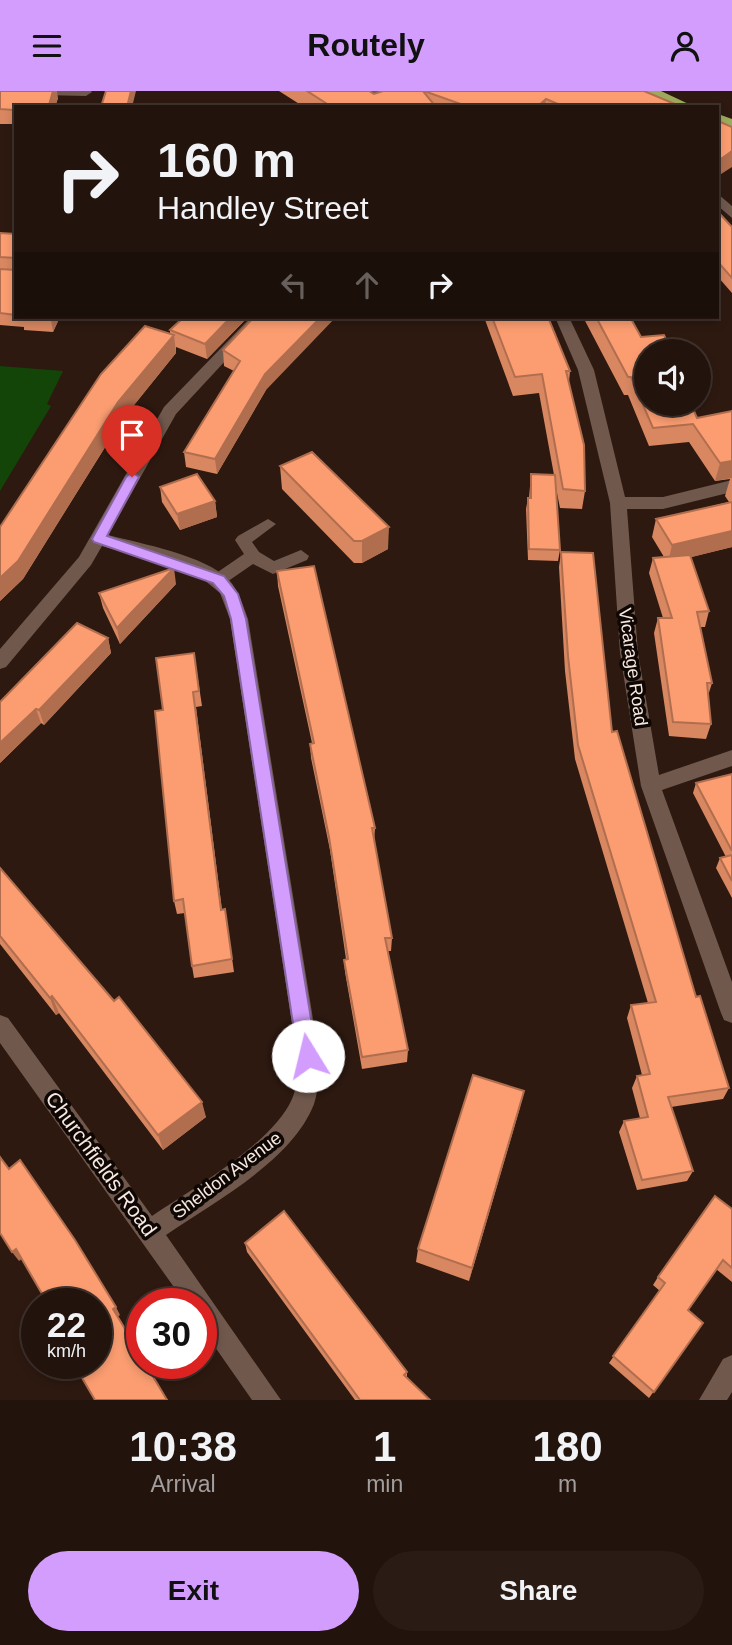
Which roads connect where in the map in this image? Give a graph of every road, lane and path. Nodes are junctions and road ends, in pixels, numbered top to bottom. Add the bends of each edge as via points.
1 (43, 91) edge
2 (86, 91) edge
3 (374, 91) edge
4 (650, 91) edge
5 (396, 105) edge
6 (684, 105) edge
7 (719, 199) edge
8 (732, 213) edge
9 (257, 319) edge
10 (563, 319) edge
11 (732, 487) edge
12 (618, 503) junction
13 (268, 524) dead end
14 (99, 539) junction
15 (253, 556) junction
16 (301, 556) dead end
17 (218, 580) junction
18 (0, 661) edge
19 (732, 758) edge
20 (651, 786) junction
21 (732, 1013) edge
22 (0, 1025) edge
23 (150, 1232) junction
24 (190, 1288) edge
25 (217, 1327) edge
26 (732, 1368) edge
27 (268, 1400) edge
28 (712, 1400) edge

1 - 2 street
3 - 5 street
4 - 6 highway
7 - 8 street
9 - 14 street via 170,411
10 - 12 street, Vicarage Road via 586,370
11 - 12 street via 663,503
12 - 20 street, Vicarage Road via 629,653
13 - 15 lane via 243,540
14 - 17 street
14 - 18 street via 61,593
15 - 16 lane via 273,568
15 - 17 lane
17 - 23 street, Sheldon Avenue via 231,594 239,619 309,1080 302,1104 271,1145
19 - 20 street
20 - 21 street, Vicarage Road
22 - 23 street, Churchfields Road
23 - 24 street, Churchfields Road
25 - 27 street, Churchfields Road
26 - 28 street

